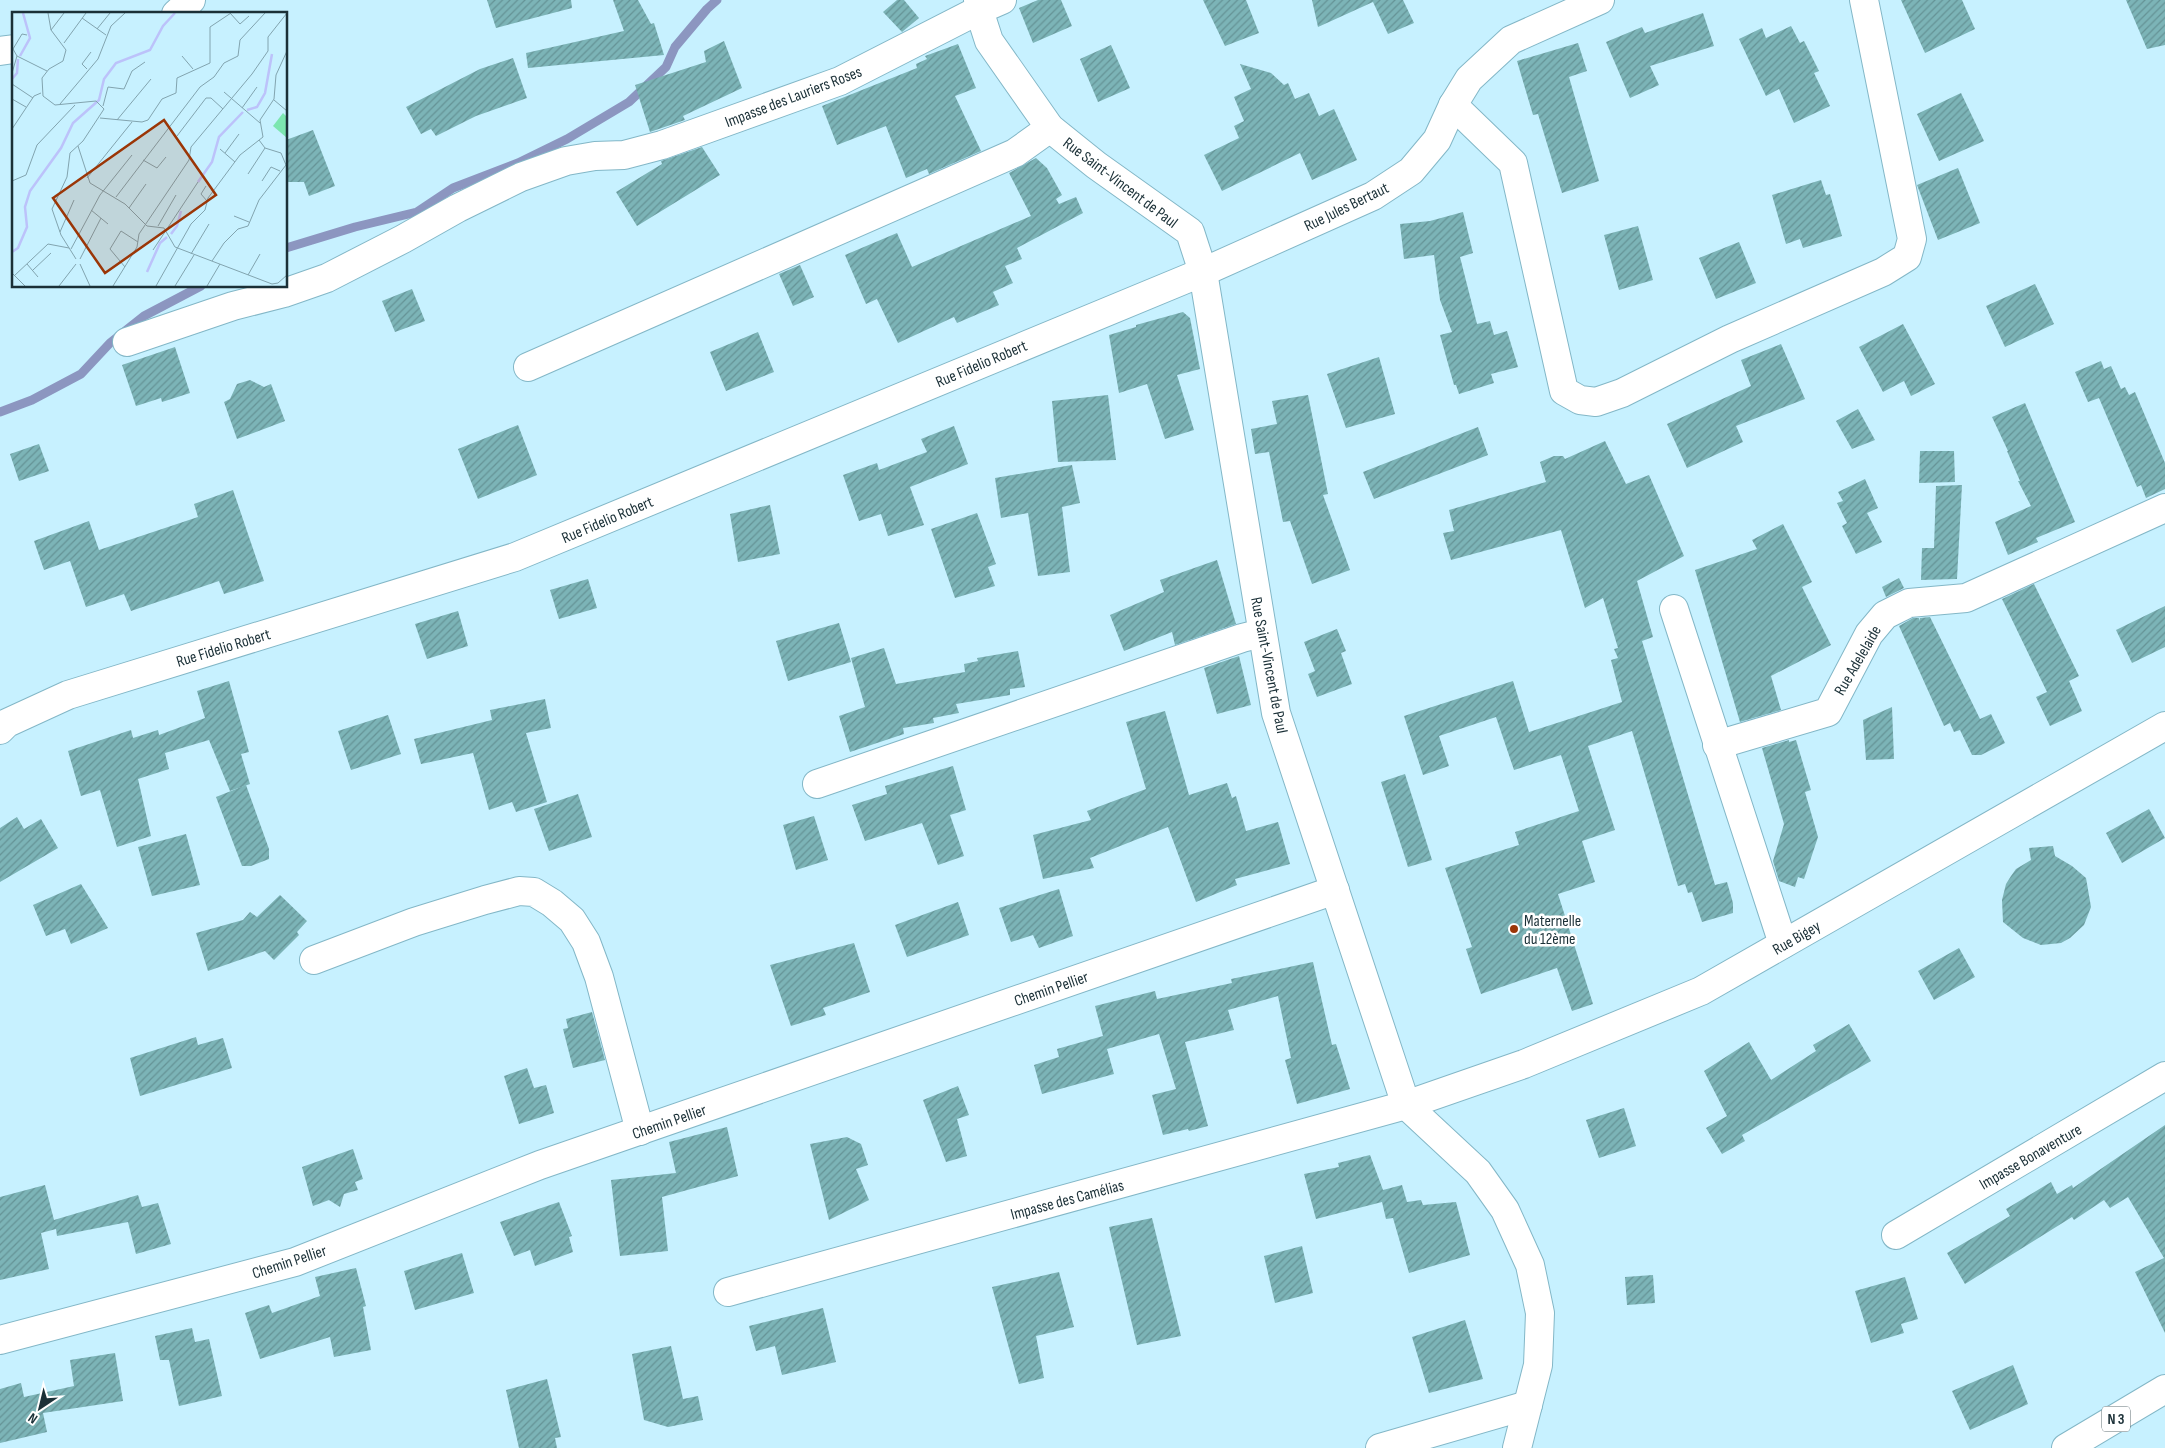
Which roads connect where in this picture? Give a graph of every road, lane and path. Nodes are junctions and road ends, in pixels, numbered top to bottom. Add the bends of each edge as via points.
1 (1600, 0) edge
2 (1864, 0) edge
3 (986, 3) edge
4 (1453, 105) junction
5 (1050, 128) junction
6 (1202, 272) junction
7 (127, 342) dead end
8 (528, 367) dead end
9 (2165, 508) edge
10 (1674, 608) dead end
11 (1262, 633) junction
12 (2165, 726) edge
13 (0, 730) edge
14 (1717, 745) junction
15 (816, 784) dead end
16 (1335, 890) junction
17 (1783, 944) junction
18 (314, 960) dead end
19 (2165, 1076) edge
20 (1406, 1105) junction
21 (640, 1131) junction
22 (1896, 1235) dead end
23 (728, 1292) dead end
24 (0, 1340) edge
25 (2165, 1389) edge
26 (1528, 1405) junction
27 (1380, 1448) edge
28 (1517, 1448) edge
29 (2066, 1448) edge

1 - 4 street, Rue Jules Bertaut via 1511,40 1469,79
2 - 4 street via 1912,239 1906,257 1883,272 1730,338 1622,394 1596,402 1580,400 1564,391 1513,163
3 - 5 street, Rue Saint-Vincent de Paul via 989,41
3 - 7 street, Impasse des Lauriers Roses via 840,81 662,145 624,155 566,160 458,208 328,278
4 - 6 street, Rue Jules Bertaut via 1437,140 1411,171 1373,196
5 - 6 street, Rue Saint-Vincent de Paul via 1190,232
5 - 8 street via 1015,153
6 - 11 street, Rue Saint-Vincent de Paul
6 - 13 street, Rue Fidelio Robert via 515,556 68,695 7,723
9 - 14 street, Rue Adelelaide via 1966,598 1910,603 1885,615 1869,634 1828,712
10 - 14 street
11 - 15 street
11 - 16 street, Rue Saint-Vincent de Paul via 1276,713
12 - 17 street, Rue Bigey
14 - 17 street
16 - 20 street, Rue Saint-Vincent de Paul
16 - 21 street, Chemin Pellier
17 - 20 street, Rue Bigey via 1701,991 1524,1064
18 - 21 street via 414,922 485,900 519,891 534,892 572,920 586,942 599,977
19 - 22 street, Impasse Bonaventure
20 - 23 street, Impasse des Camélias
20 - 26 street, Rue Saint-Vincent de Paul via 1478,1172 1505,1210 1530,1265 1540,1312 1538,1365
21 - 24 street, Chemin Pellier via 540,1165 295,1262
25 - 29 street, N 3
26 - 27 street
26 - 28 street, Rue Saint-Vincent de Paul

